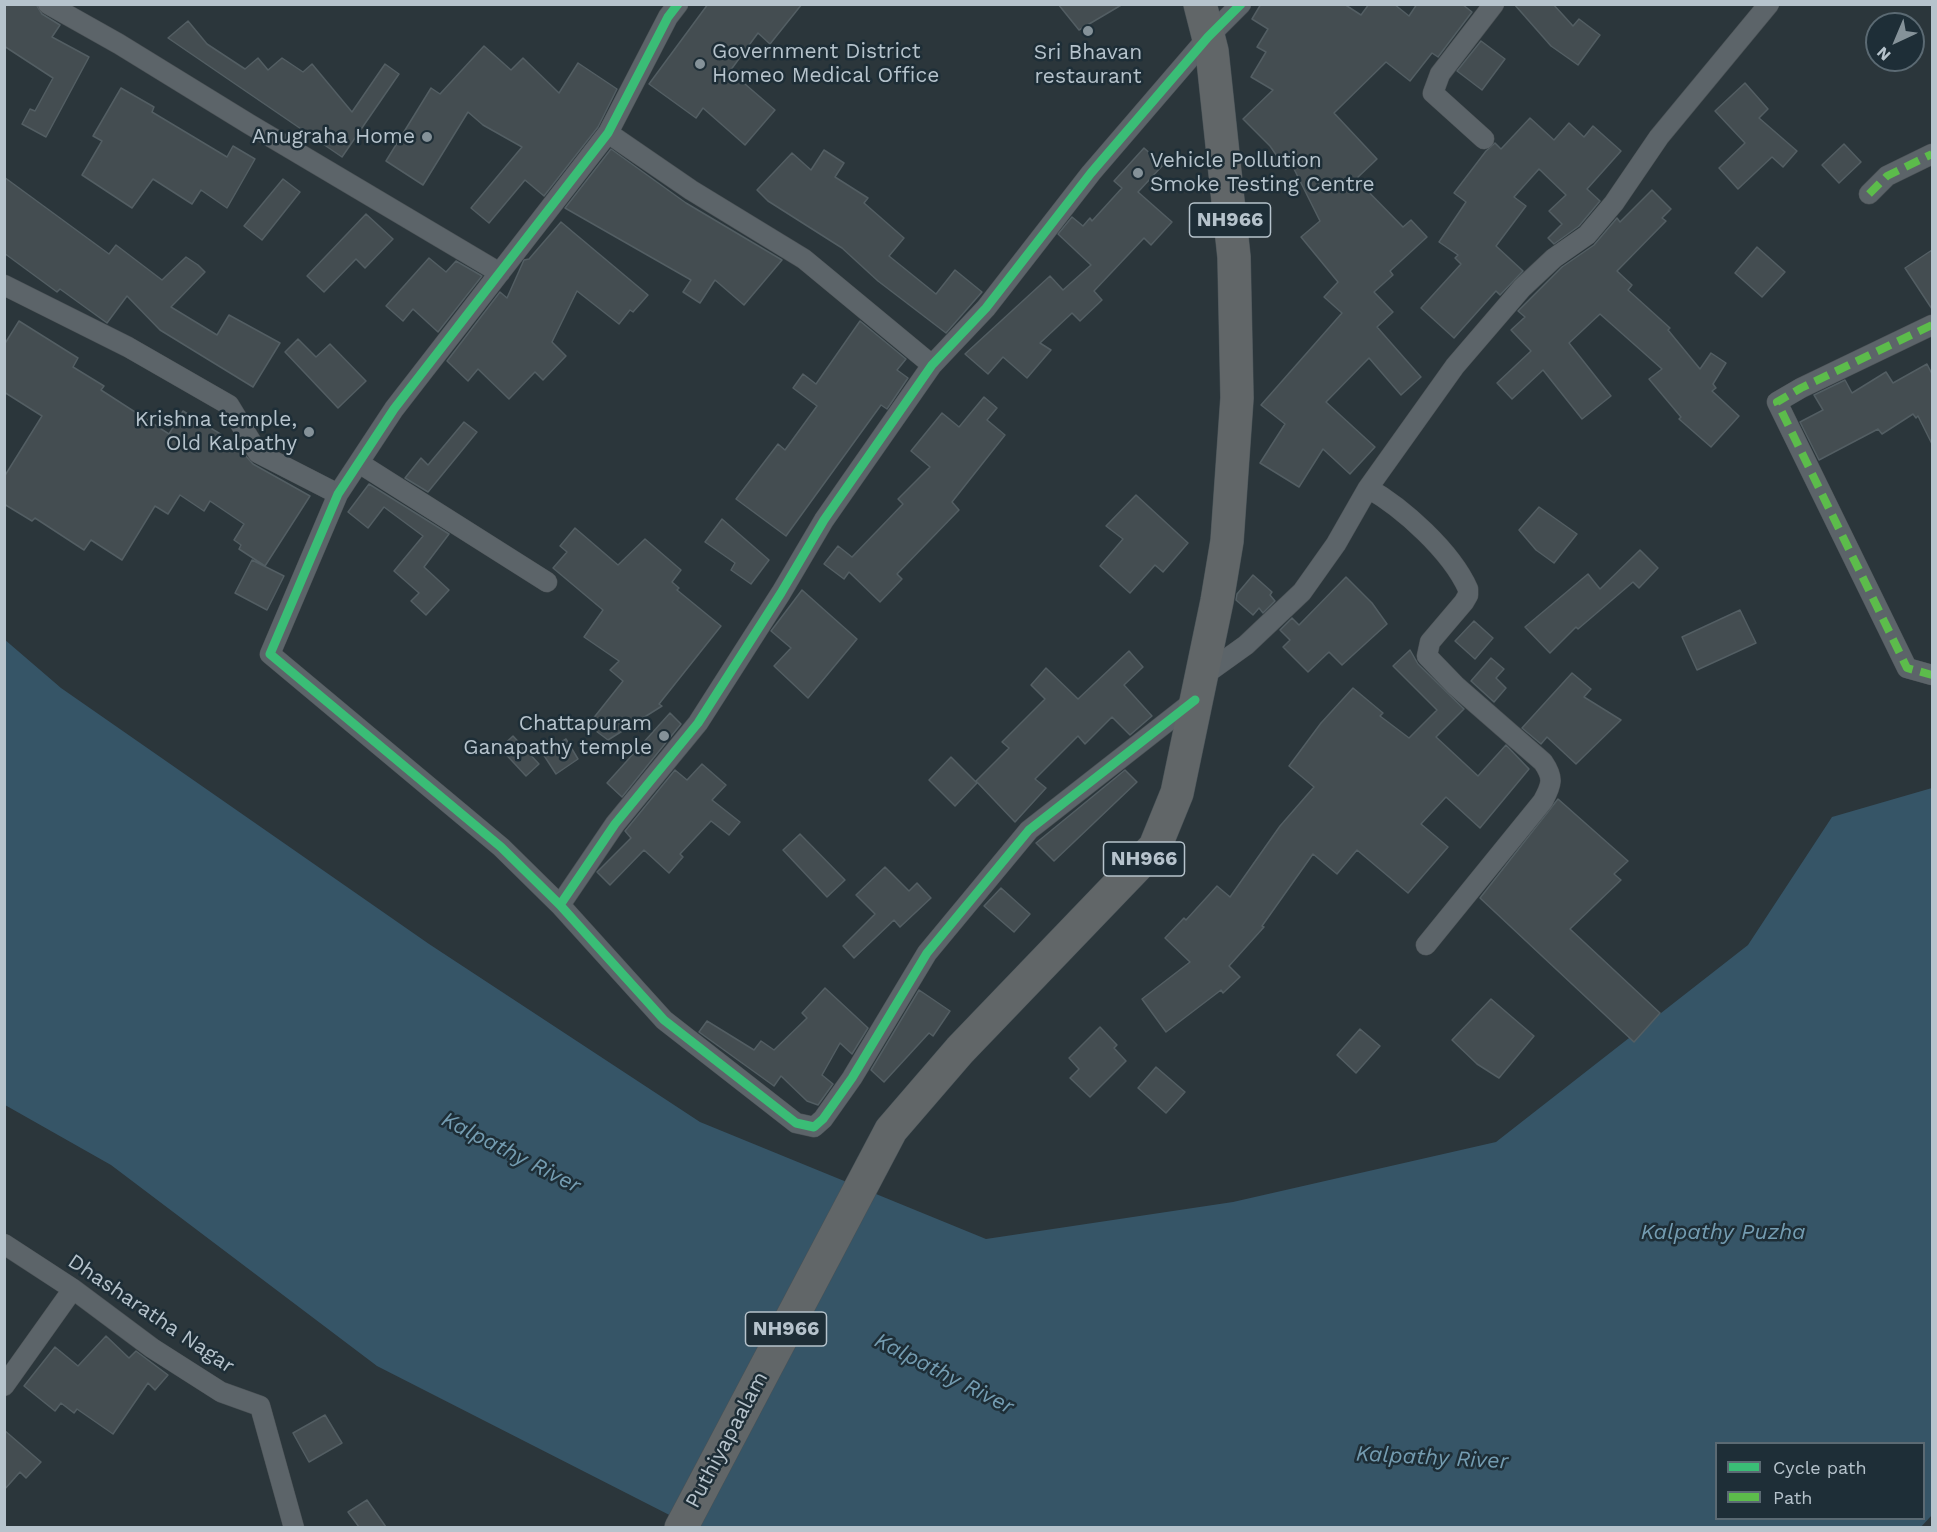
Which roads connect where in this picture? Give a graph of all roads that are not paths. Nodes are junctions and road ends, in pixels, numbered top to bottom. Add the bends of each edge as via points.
1 (48, 4) edge
2 (678, 4) edge
3 (1200, 4) edge
4 (1241, 4) edge
5 (1494, 4) edge
6 (1769, 4) edge
7 (1208, 37) junction
8 (608, 133) junction
9 (1484, 139) dead end
10 (1932, 154) edge
11 (1869, 194) dead end
12 (500, 273) junction
13 (4, 285) edge
14 (1932, 325) edge
15 (932, 364) junction
16 (358, 463) junction
17 (1368, 488) junction
18 (338, 494) junction
19 (547, 582) dead end
20 (1932, 675) edge
21 (1197, 689) junction
22 (560, 905) junction
23 (1426, 945) dead end
24 (4, 1244) edge
25 (73, 1289) junction
26 (4, 1386) edge
27 (294, 1527) edge
28 (681, 1527) edge

1 - 12 street
2 - 8 street
3 - 7 highway, NH966
4 - 7 street
5 - 9 street via 1440,75 1433,93
6 - 17 street via 1659,137 1608,211 1587,235 1554,258 1522,288 1455,366
7 - 15 street via 1090,173 986,308
7 - 21 highway, NH966 via 1234,257 1237,398 1227,541
8 - 12 street
8 - 15 street via 691,190 804,259
10 - 11 street via 1887,176
12 - 16 street via 394,409
13 - 18 street via 128,347 229,405 258,453
14 - 20 street via 1777,402 1907,668
15 - 22 street via 824,520 698,723 615,824
16 - 18 street
16 - 19 street
17 - 21 street via 1302,592
17 - 23 street via 1413,521 1446,557 1468,589 1464,602 1430,642 1427,656 1543,762 1551,775 1552,784 1544,801
18 - 22 street via 270,654 501,847
21 - 22 street via 1029,830 927,953 852,1078 814,1127 796,1123 664,1020
21 - 28 highway, Puthiyapaalam / NH966 via 1177,793 1155,847 960,1050 891,1130
24 - 25 street, Dhasharatha Nagar
25 - 26 street
25 - 27 street, Dhasharatha Nagar via 152,1348 221,1392 260,1406

